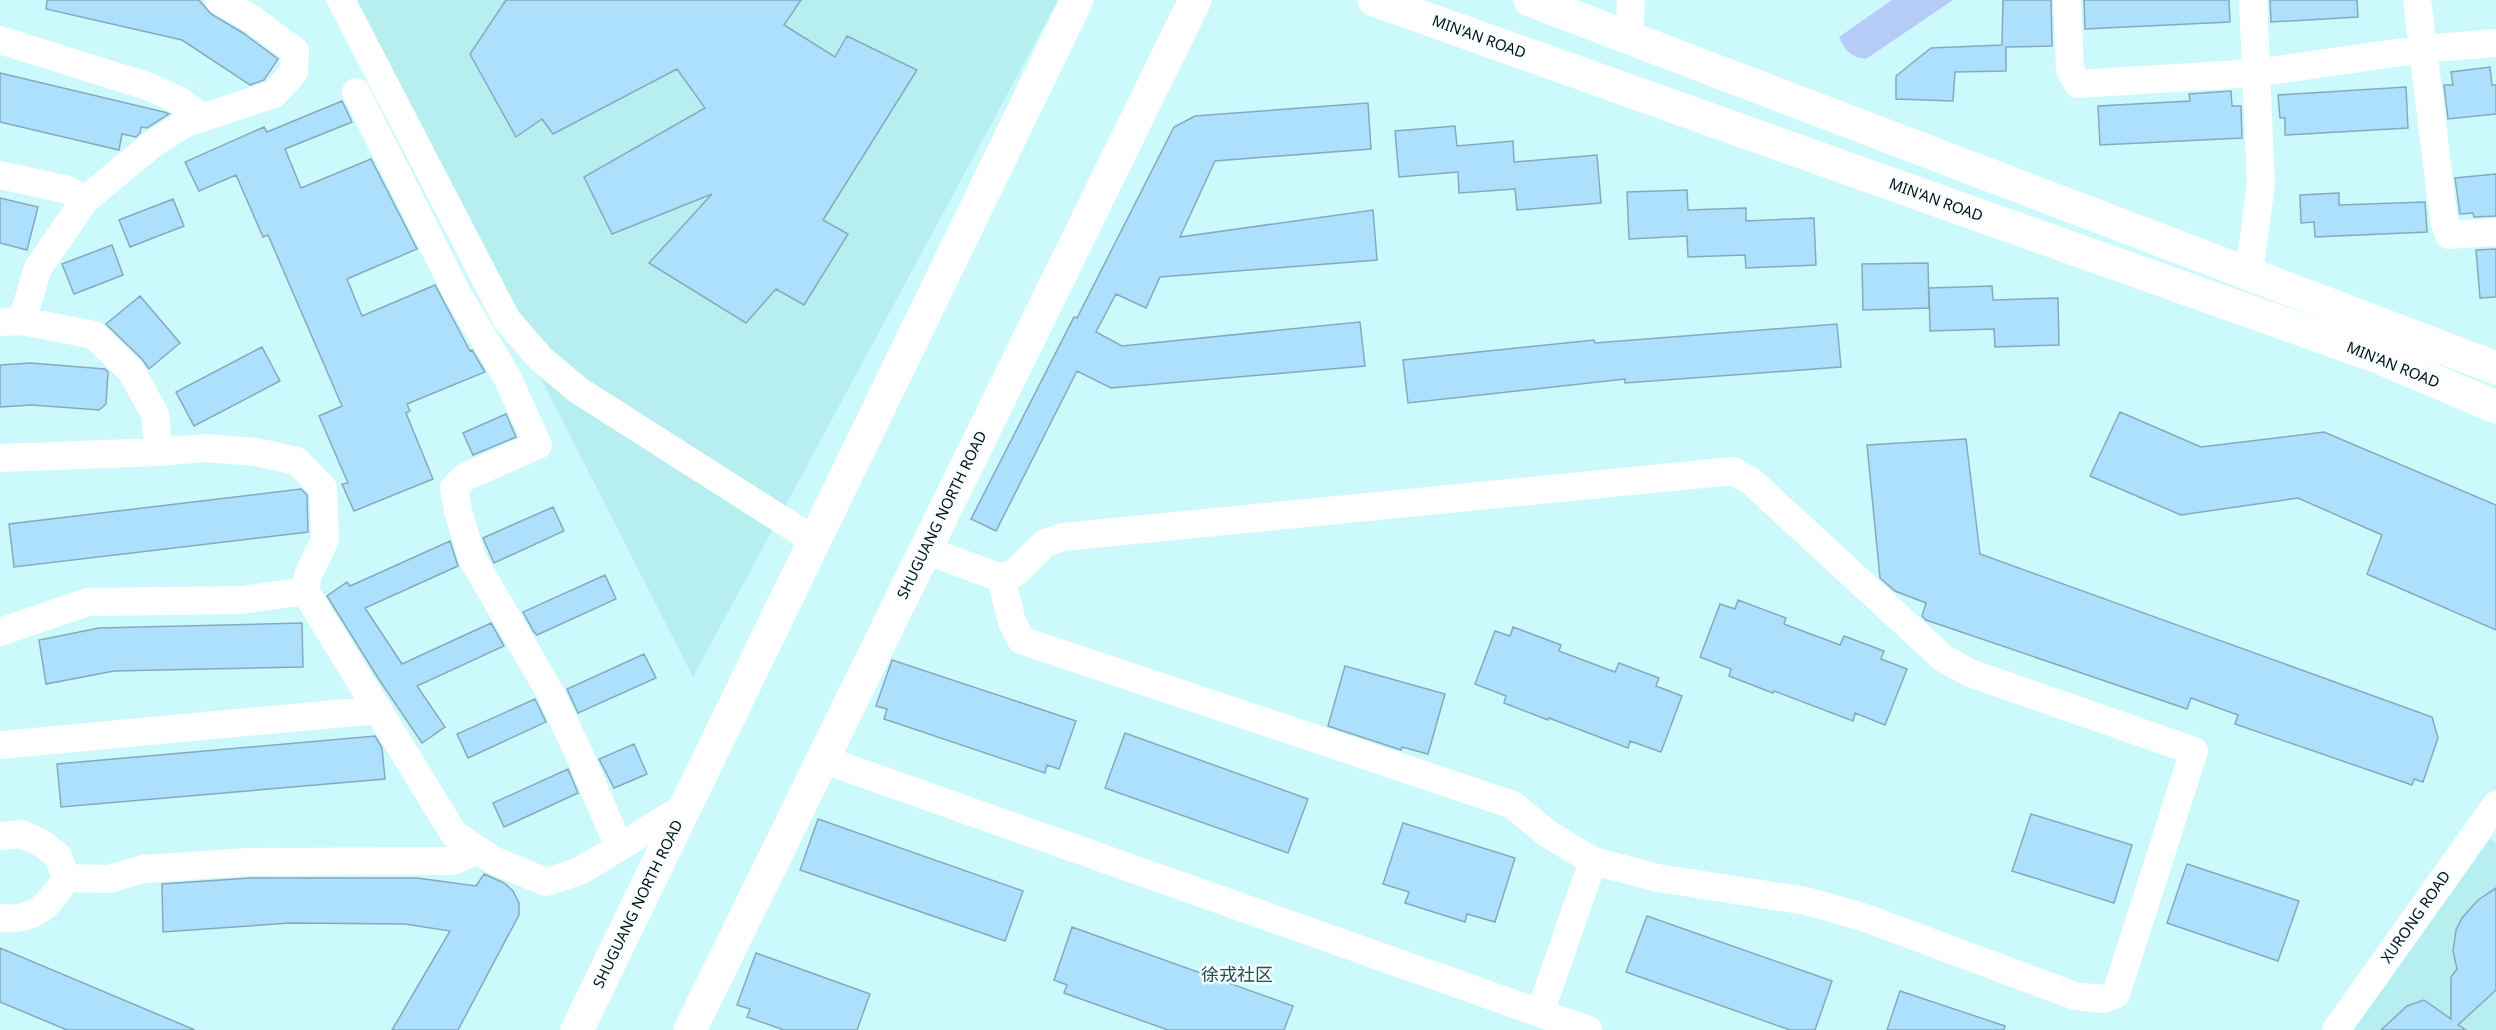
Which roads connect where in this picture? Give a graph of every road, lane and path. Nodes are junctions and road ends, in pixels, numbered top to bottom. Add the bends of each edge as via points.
1 (219, 0) edge
2 (341, 0) edge
3 (1077, 0) edge
4 (1195, 0) edge
5 (1374, 0) edge
6 (1530, 0) edge
7 (1631, 0) edge
8 (2067, 0) edge
9 (2253, 0) edge
10 (2417, 0) edge
11 (1629, 38) junction
12 (0, 40) edge
13 (2496, 43) edge
14 (2423, 49) junction
15 (2256, 73) junction
16 (356, 92) dead end
17 (202, 117) junction
18 (0, 176) edge
19 (85, 200) junction
20 (2496, 232) edge
21 (2249, 274) junction
22 (11, 321) edge
23 (2496, 368) edge
24 (2496, 407) edge
25 (159, 452) junction
26 (0, 458) edge
27 (815, 541) junction
28 (925, 550) junction
29 (1001, 578) junction
30 (305, 591) junction
31 (0, 632) edge
32 (378, 710) junction
33 (0, 745) edge
34 (822, 759) junction
35 (685, 807) junction
36 (2491, 822) edge
37 (0, 836) edge
38 (619, 847) junction
39 (477, 850) junction
40 (1593, 861) junction
41 (66, 878) junction
42 (0, 918) edge
43 (1540, 1013) junction
44 (577, 1030) edge
45 (690, 1030) edge
46 (1588, 1030) edge
47 (2336, 1030) edge

1 - 17 street via 295,51 294,72 274,94
2 - 27 street via 507,320 534,351 578,390
3 - 27 main road, SHUGUANG NORTH ROAD
4 - 28 main road, SHUGUANG NORTH ROAD
5 - 24 main road, MIN'AN ROAD via 2378,357
6 - 11 main road
7 - 11 street
8 - 15 street via 2070,69 2078,84
9 - 15 street
10 - 14 street
11 - 21 main road
12 - 17 street via 147,86 178,99
13 - 14 street
14 - 15 street
14 - 20 street via 2444,221 2450,235
15 - 21 street via 2261,184
16 - 38 street via 458,295 507,377 538,445 465,477 454,488 458,511 472,558 551,694
17 - 19 street via 154,143
18 - 19 street via 68,190
19 - 22 street via 38,268
21 - 23 main road
22 - 25 street via 93,335 131,371 154,414
25 - 26 street
25 - 30 street via 205,448 297,460 323,488 325,540 308,575
27 - 35 main road, SHUGUANG NORTH ROAD
28 - 29 street
28 - 34 main road, SHUGUANG NORTH ROAD
29 - 40 street via 1011,622 1021,640 1513,805 1548,834
29 - 40 street via 1015,573 1045,543 1063,537 1733,471 1752,482 1943,658 1970,673 2194,751 2116,994 2103,999 2075,996 1863,917 1815,904 1659,878
30 - 31 street via 242,600 88,602
30 - 32 street
32 - 33 street
32 - 39 street via 454,834
34 - 43 street
34 - 45 main road, SHUGUANG NORTH ROAD
35 - 38 street
35 - 44 main road, SHUGUANG NORTH ROAD
36 - 47 street, XURONG ROAD
37 - 41 street via 22,834 41,843 58,856
38 - 39 street via 580,871 546,882
39 - 41 street via 453,861 249,862 142,869 109,879
40 - 43 street
41 - 42 street via 45,908 25,916
43 - 46 street

